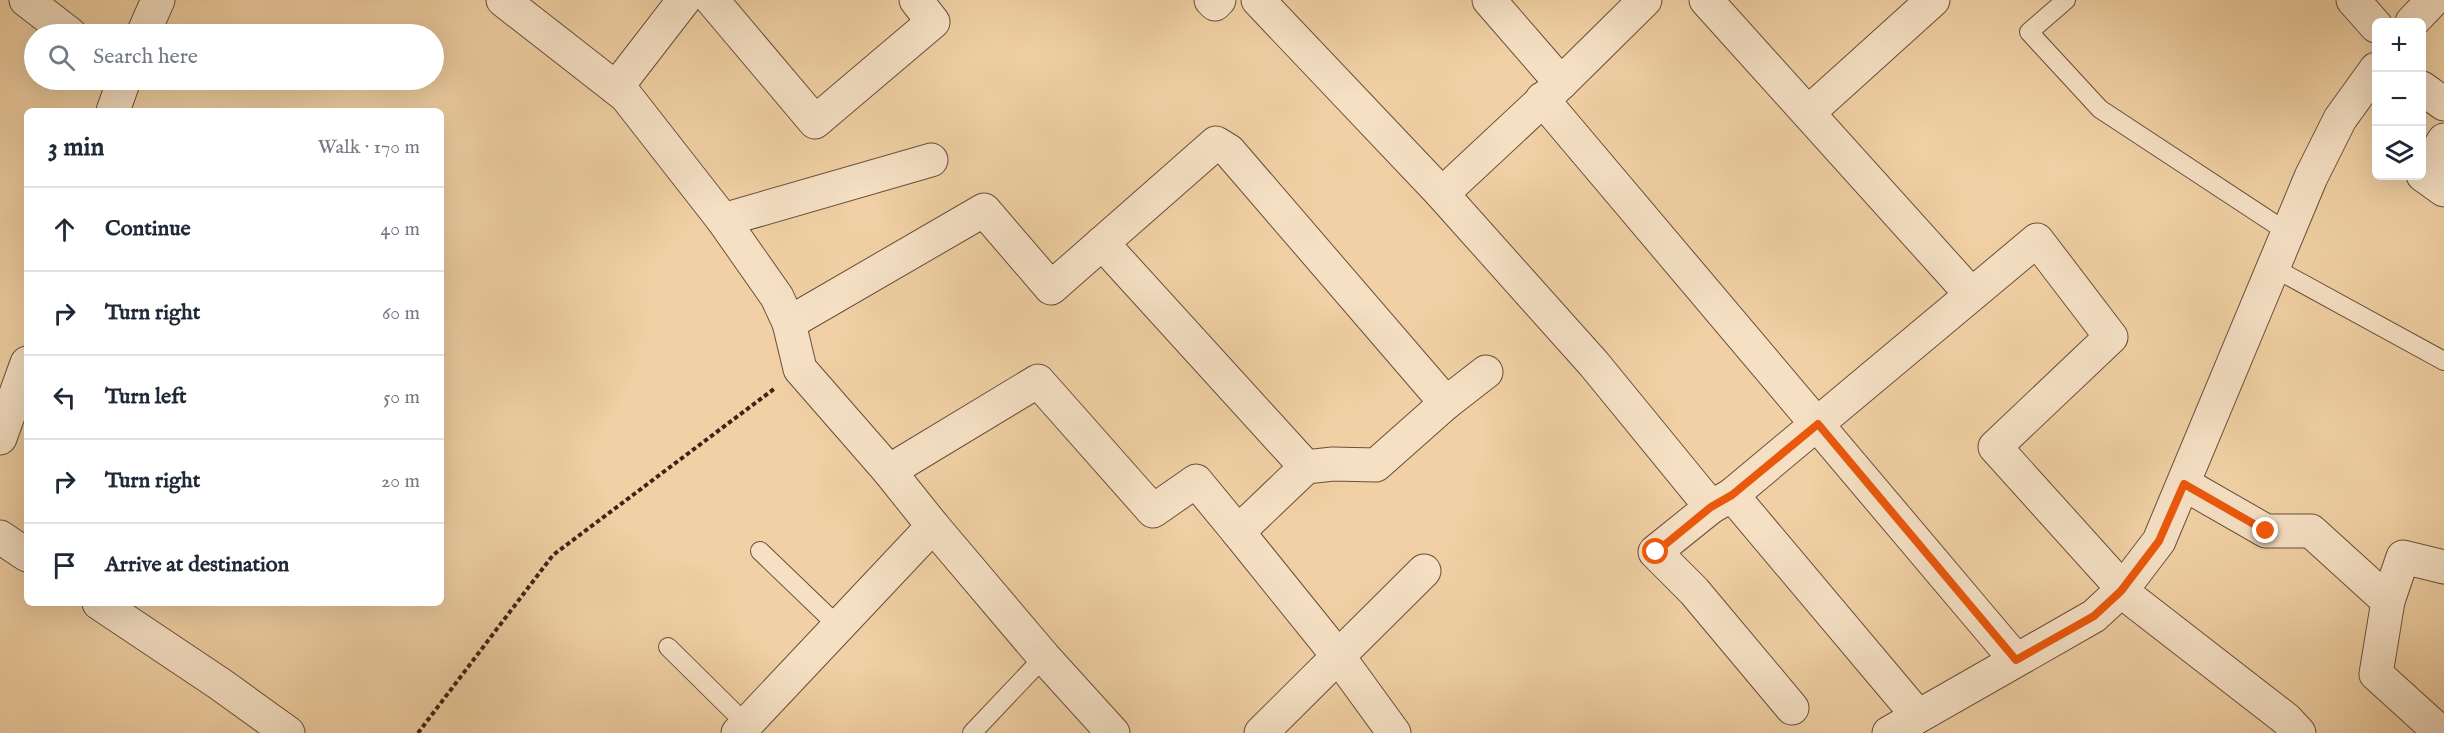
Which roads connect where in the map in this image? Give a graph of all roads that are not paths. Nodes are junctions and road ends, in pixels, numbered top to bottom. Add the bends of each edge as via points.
1 (26, 0) edge
2 (158, 0) edge
3 (503, 0) edge
4 (684, 0) edge
5 (712, 0) edge
6 (916, 0) edge
7 (1211, 0) edge
8 (1220, 0) edge
9 (1258, 0) edge
10 (1489, 0) edge
11 (1645, 0) edge
12 (1706, 0) edge
13 (1933, 0) edge
14 (2066, 0) edge
15 (2353, 0) edge
16 (2433, 0) edge
17 (2416, 18) edge
18 (2372, 21) edge
19 (57, 24) edge
20 (147, 24) edge
21 (2374, 72) edge
22 (616, 88) junction
23 (120, 90) edge
24 (1551, 91) junction
25 (2426, 91) edge
26 (2444, 104) edge
27 (114, 108) edge
28 (1809, 112) junction
29 (2444, 140) edge
30 (932, 160) dead end
31 (2444, 190) edge
32 (1442, 194) junction
33 (723, 220) junction
34 (2288, 232) junction
35 (1102, 243) junction
36 (2274, 268) junction
37 (1971, 294) junction
38 (789, 322) junction
39 (2444, 361) edge
40 (17, 365) edge
41 (1486, 372) dead end
42 (1446, 403) junction
43 (1818, 424) junction
44 (0, 438) edge
45 (1306, 467) junction
46 (889, 471) junction
47 (2184, 484) junction
48 (1721, 501) junction
49 (933, 526) junction
50 (1238, 532) junction
51 (0, 537) edge
52 (760, 551) dead end
53 (24, 553) edge
54 (2444, 567) edge
55 (1424, 571) dead end
56 (2117, 585) junction
57 (2388, 601) junction
58 (103, 606) edge
59 (837, 625) junction
60 (668, 647) dead end
61 (1338, 656) junction
62 (1044, 657) junction
63 (2016, 660) junction
64 (1792, 708) dead end
65 (1918, 716) junction
66 (742, 729) edge
67 (288, 733) edge
68 (972, 733) edge
69 (1113, 733) edge
70 (1261, 733) edge
71 (1394, 733) edge
72 (1889, 733) edge
73 (2299, 733) edge
74 (2441, 733) edge

1 - 19 street
2 - 20 street
3 - 22 street
4 - 22 street
5 - 6 street via 815,122 933,22
7 - 8 street via 1215,4
9 - 32 street
10 - 24 street
11 - 24 street
12 - 28 street
13 - 28 street
14 - 34 lane via 2029,32 2100,109
15 - 18 street
16 - 17 street
21 - 34 street via 2340,119
22 - 33 street
23 - 27 street
24 - 32 street
24 - 43 street
25 - 26 street
28 - 37 street
29 - 31 street via 2423,175
30 - 33 street
32 - 48 street
33 - 38 street via 777,297
34 - 36 street
35 - 38 street via 1051,288 984,210
35 - 42 street via 1216,143 1229,151
35 - 45 street
36 - 39 lane
36 - 47 street
37 - 43 street
37 - 56 street via 2037,240 2111,337 1995,447
38 - 46 street via 800,369
40 - 44 street
41 - 42 street
42 - 45 street via 1376,465
43 - 48 street
43 - 63 street
45 - 50 street
46 - 49 street
46 - 50 street via 1038,381 1153,511 1196,481
47 - 56 street via 2159,541
47 - 57 street via 2266,531 2311,531
48 - 64 street via 1656,552 1694,591
48 - 65 street
49 - 59 street
49 - 62 street
50 - 61 street
51 - 53 street
52 - 59 lane
54 - 57 street via 2403,557
55 - 61 street
56 - 63 street via 2094,616
56 - 73 street
57 - 74 street via 2376,675
58 - 67 street
59 - 66 street
60 - 66 lane
61 - 70 street
61 - 71 street
62 - 68 lane
62 - 69 street
63 - 65 street
65 - 72 street

